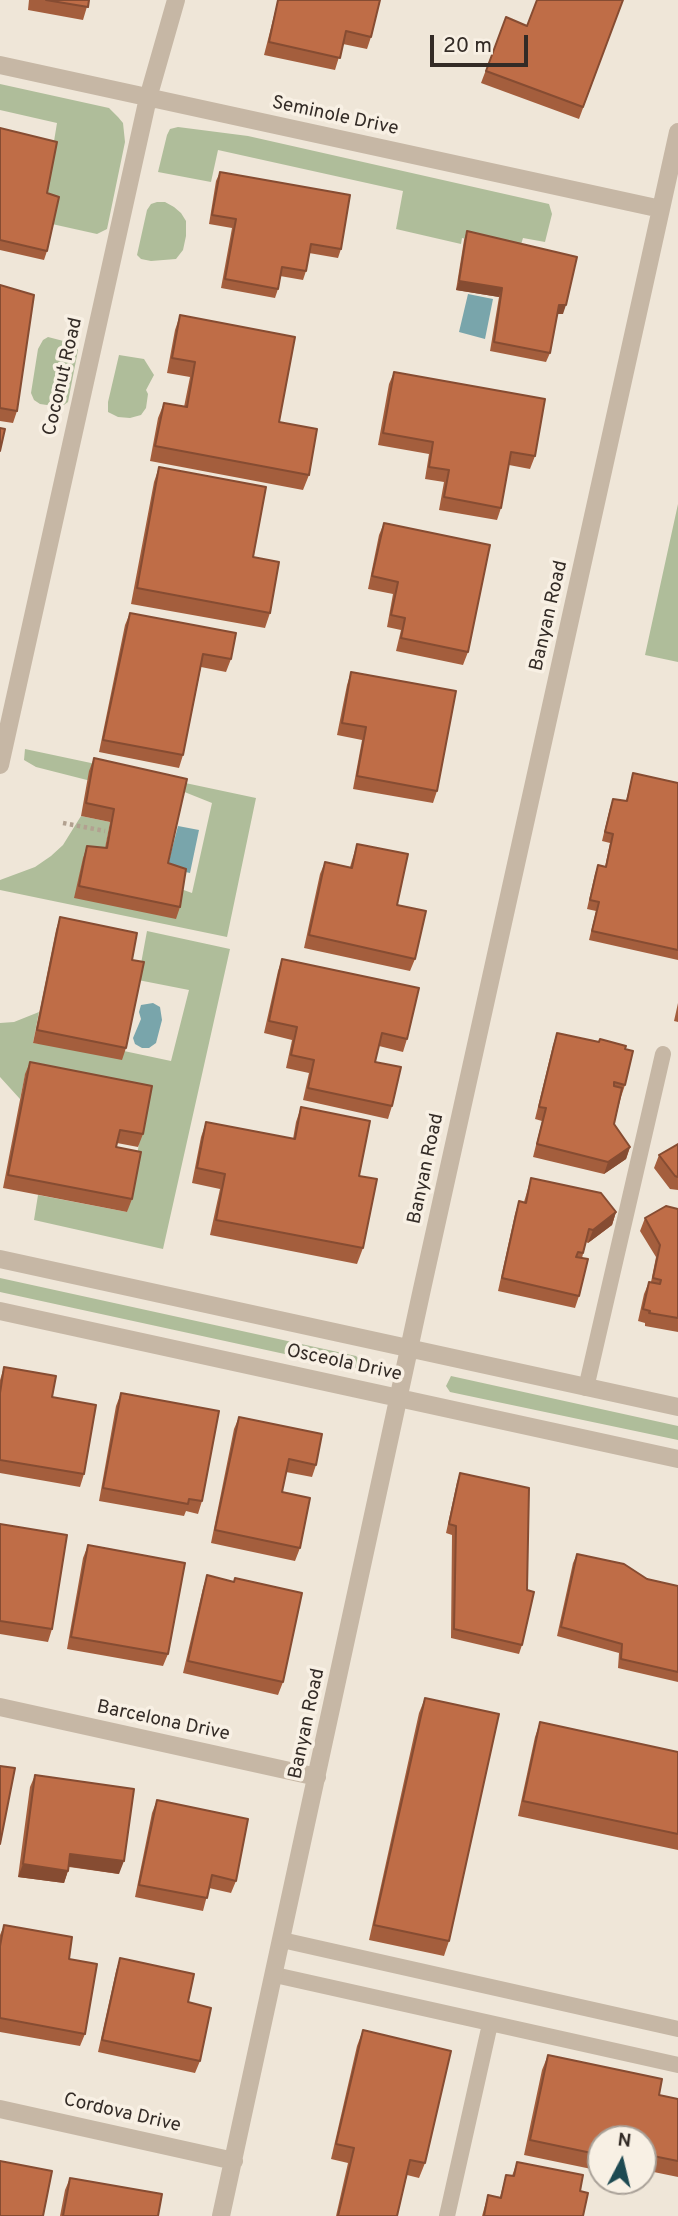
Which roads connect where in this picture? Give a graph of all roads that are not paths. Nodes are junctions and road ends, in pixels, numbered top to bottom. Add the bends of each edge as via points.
1 (176, 0) edge
2 (0, 65) edge
3 (148, 98) junction
4 (678, 132) edge
5 (661, 209) junction
6 (0, 765) edge
7 (663, 1054) dead end
8 (0, 1259) edge
9 (0, 1311) edge
10 (410, 1349) junction
11 (586, 1388) junction
12 (399, 1398) junction
13 (678, 1407) edge
14 (678, 1459) edge
15 (0, 1707) edge
16 (317, 1777) junction
17 (282, 1940) junction
18 (275, 1975) junction
19 (490, 2024) junction
20 (678, 2029) edge
21 (678, 2065) edge
22 (0, 2109) edge
23 (234, 2161) junction
24 (221, 2216) edge
25 (447, 2216) edge

1 - 3 street, Coconut Road
2 - 3 street, Seminole Drive
3 - 5 street, Seminole Drive
3 - 6 street, Coconut Road
4 - 5 street, Banyan Road
5 - 10 street, Banyan Road
7 - 11 lane
8 - 10 street, Osceola Drive
9 - 12 street, Osceola Drive
10 - 11 street, Osceola Drive
10 - 12 street, Banyan Road
11 - 13 street, Osceola Drive
12 - 14 street, Osceola Drive
12 - 16 street, Banyan Road
15 - 16 street, Barcelona Drive
16 - 17 street, Banyan Road
17 - 18 street, Banyan Road
17 - 20 lane
18 - 19 lane
18 - 23 street, Banyan Road
19 - 21 lane
19 - 25 lane
22 - 23 street, Cordova Drive
23 - 24 street, Banyan Road

